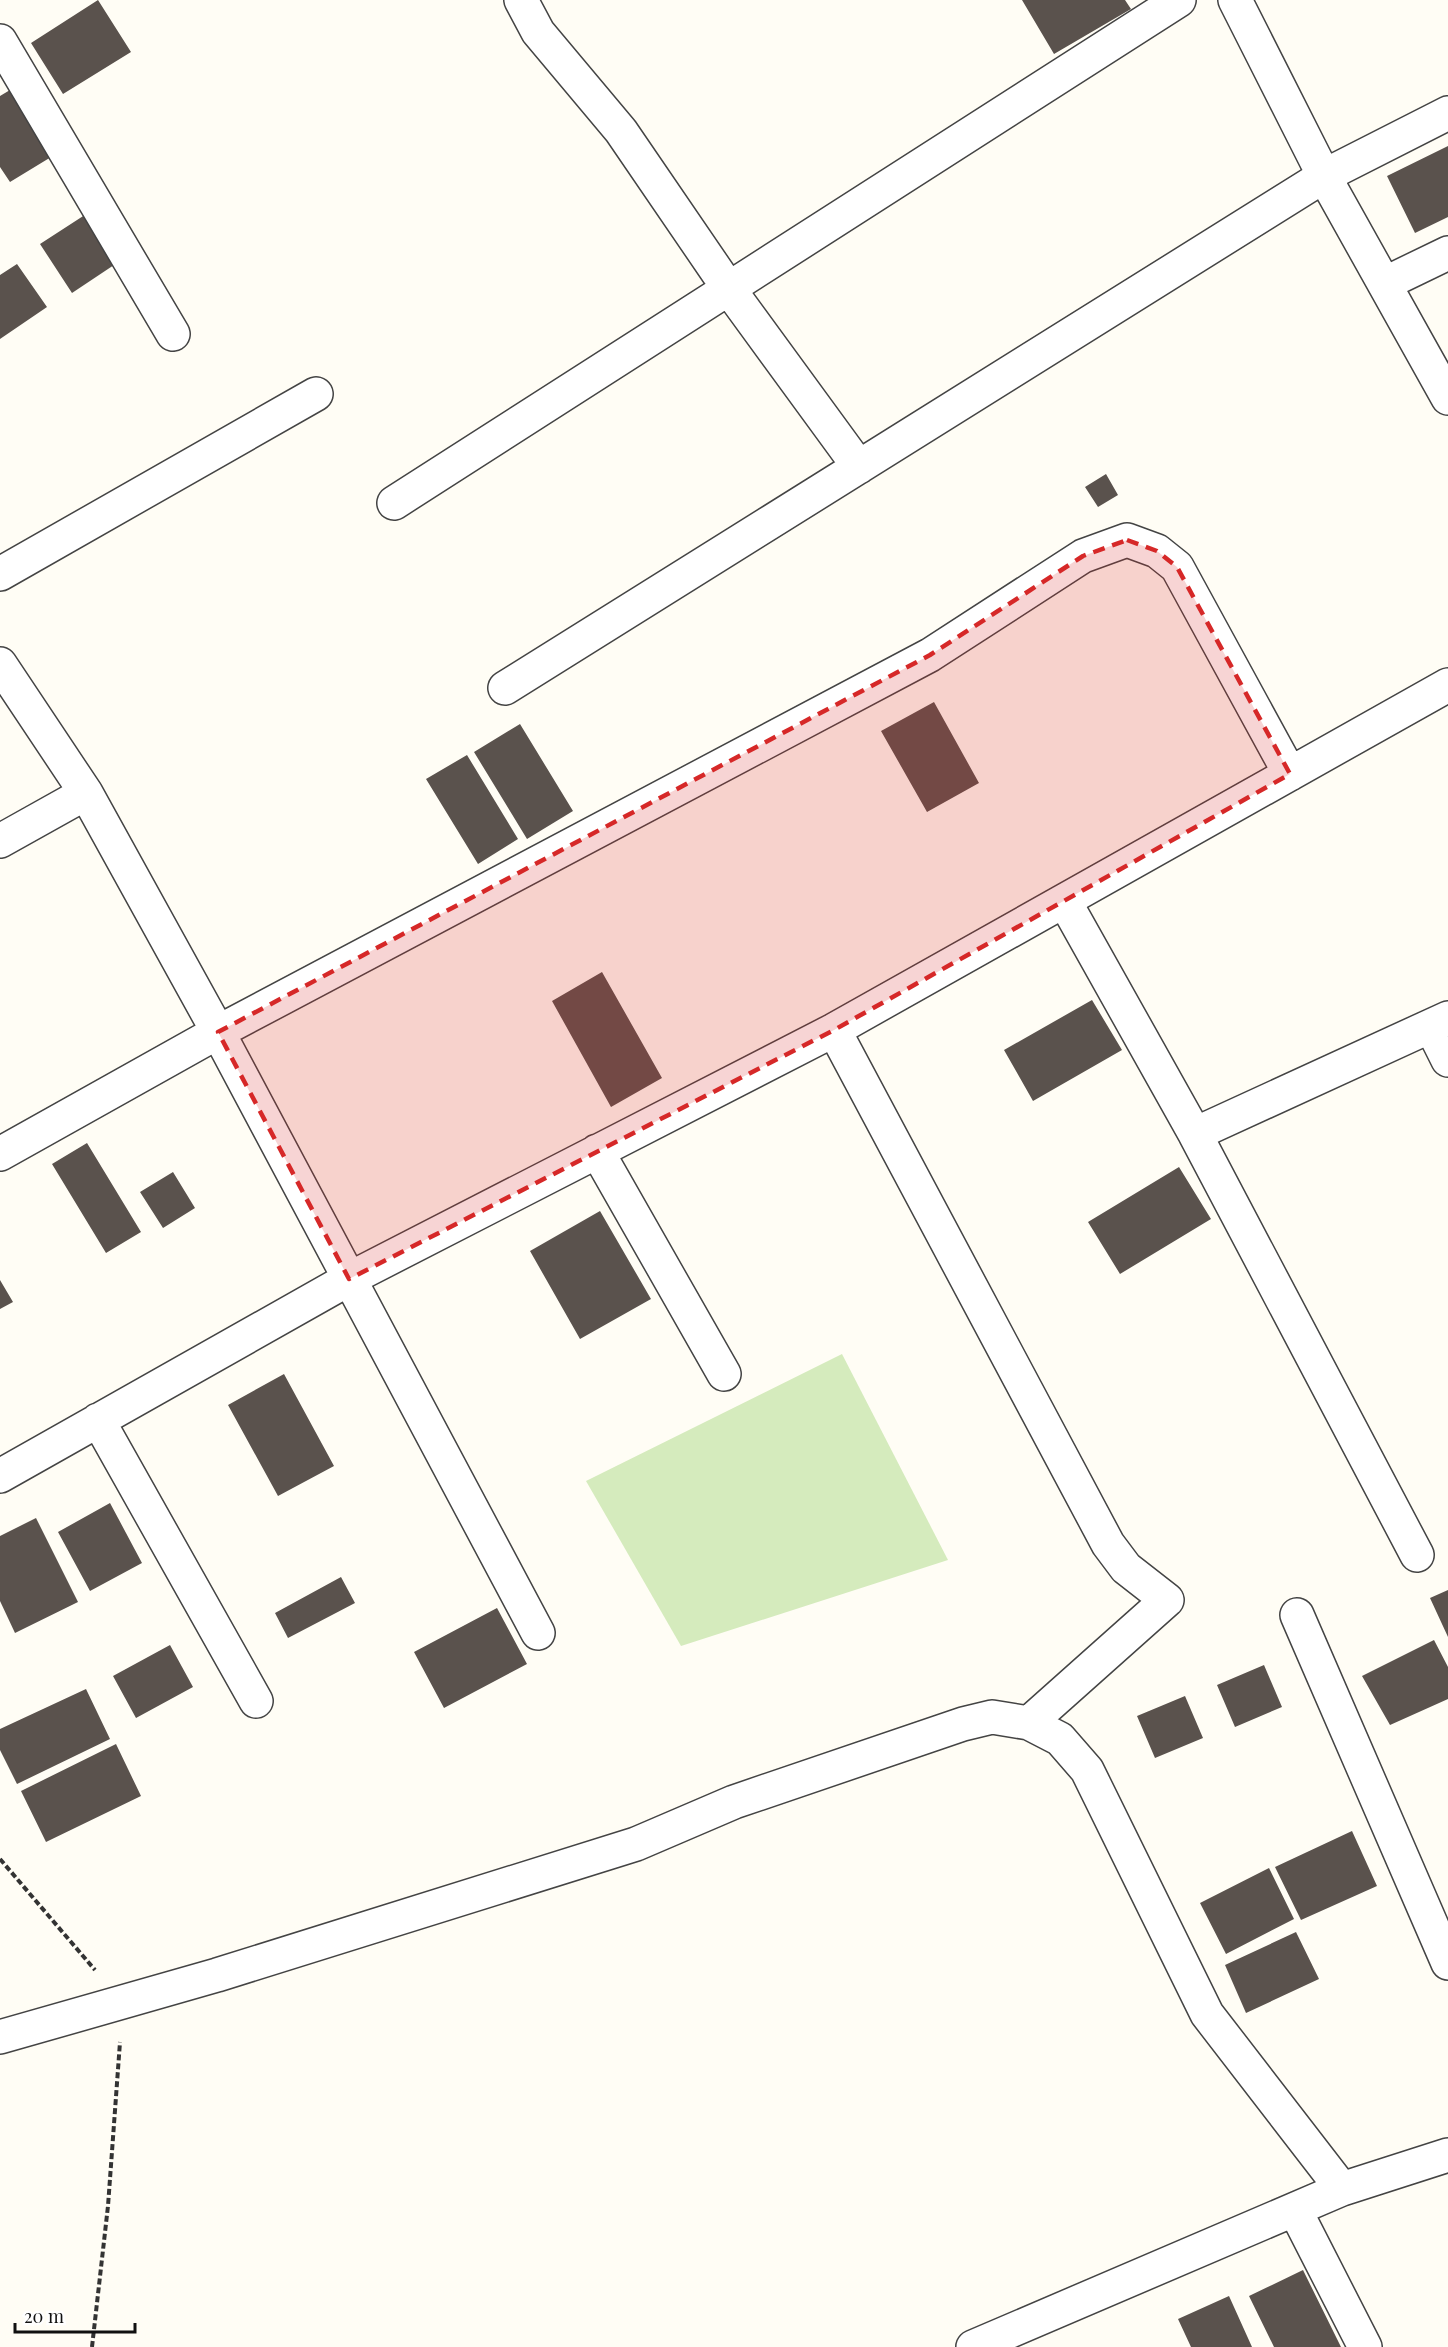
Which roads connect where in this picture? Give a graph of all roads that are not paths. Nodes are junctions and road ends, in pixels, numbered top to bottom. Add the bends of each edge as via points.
1 (521, 0) edge
2 (1179, 0) edge
3 (1235, 0) edge
4 (0, 41) edge
5 (1448, 113) edge
6 (1324, 176) junction
7 (1448, 253) edge
8 (1386, 283) junction
9 (729, 289) junction
10 (173, 334) dead end
11 (316, 394) dead end
12 (1448, 398) edge
13 (859, 467) junction
14 (394, 503) dead end
15 (0, 573) edge
16 (0, 664) edge
17 (1448, 685) edge
18 (506, 688) dead end
19 (1290, 774) junction
20 (86, 793) junction
21 (0, 841) edge
22 (1065, 902) junction
23 (1440, 1022) edge
24 (834, 1030) junction
25 (218, 1032) junction
26 (1448, 1060) edge
27 (1195, 1134) junction
28 (597, 1151) junction
29 (0, 1154) edge
30 (349, 1280) junction
31 (724, 1374) dead end
32 (98, 1420) junction
33 (0, 1476) edge
34 (1417, 1555) dead end
35 (1297, 1615) dead end
36 (537, 1633) dead end
37 (256, 1701) dead end
38 (1029, 1723) junction
39 (1448, 1963) edge
40 (0, 2037) edge
41 (1448, 2156) edge
42 (1342, 2189) junction
43 (1295, 2210) junction
44 (1036, 2335) edge
45 (973, 2347) edge
46 (1365, 2347) edge

1 - 9 street via 538,32 621,131
2 - 9 street
3 - 6 street
4 - 10 street
5 - 6 street
6 - 8 street
6 - 13 street
7 - 8 street
8 - 12 street
9 - 13 street
9 - 14 street
11 - 15 street
13 - 18 street
16 - 20 street
17 - 19 street
19 - 22 street
19 - 25 street via 1177,567 1157,551 1126,540 1083,556 930,655
20 - 21 street
20 - 25 street
22 - 24 street
22 - 27 street
23 - 26 street
23 - 27 street
24 - 28 street
24 - 38 street via 1108,1544 1126,1568 1167,1600
25 - 29 street
25 - 30 street
27 - 34 street
28 - 30 street
28 - 31 street
30 - 32 street
30 - 36 street
32 - 33 street
32 - 37 street
35 - 39 street
38 - 40 street via 992,1717 963,1724 734,1802 636,1844 446,1905
38 - 42 street via 1060,1739 1087,1770 1207,2014
41 - 42 street
42 - 43 street
43 - 44 street
43 - 46 street
44 - 45 street

